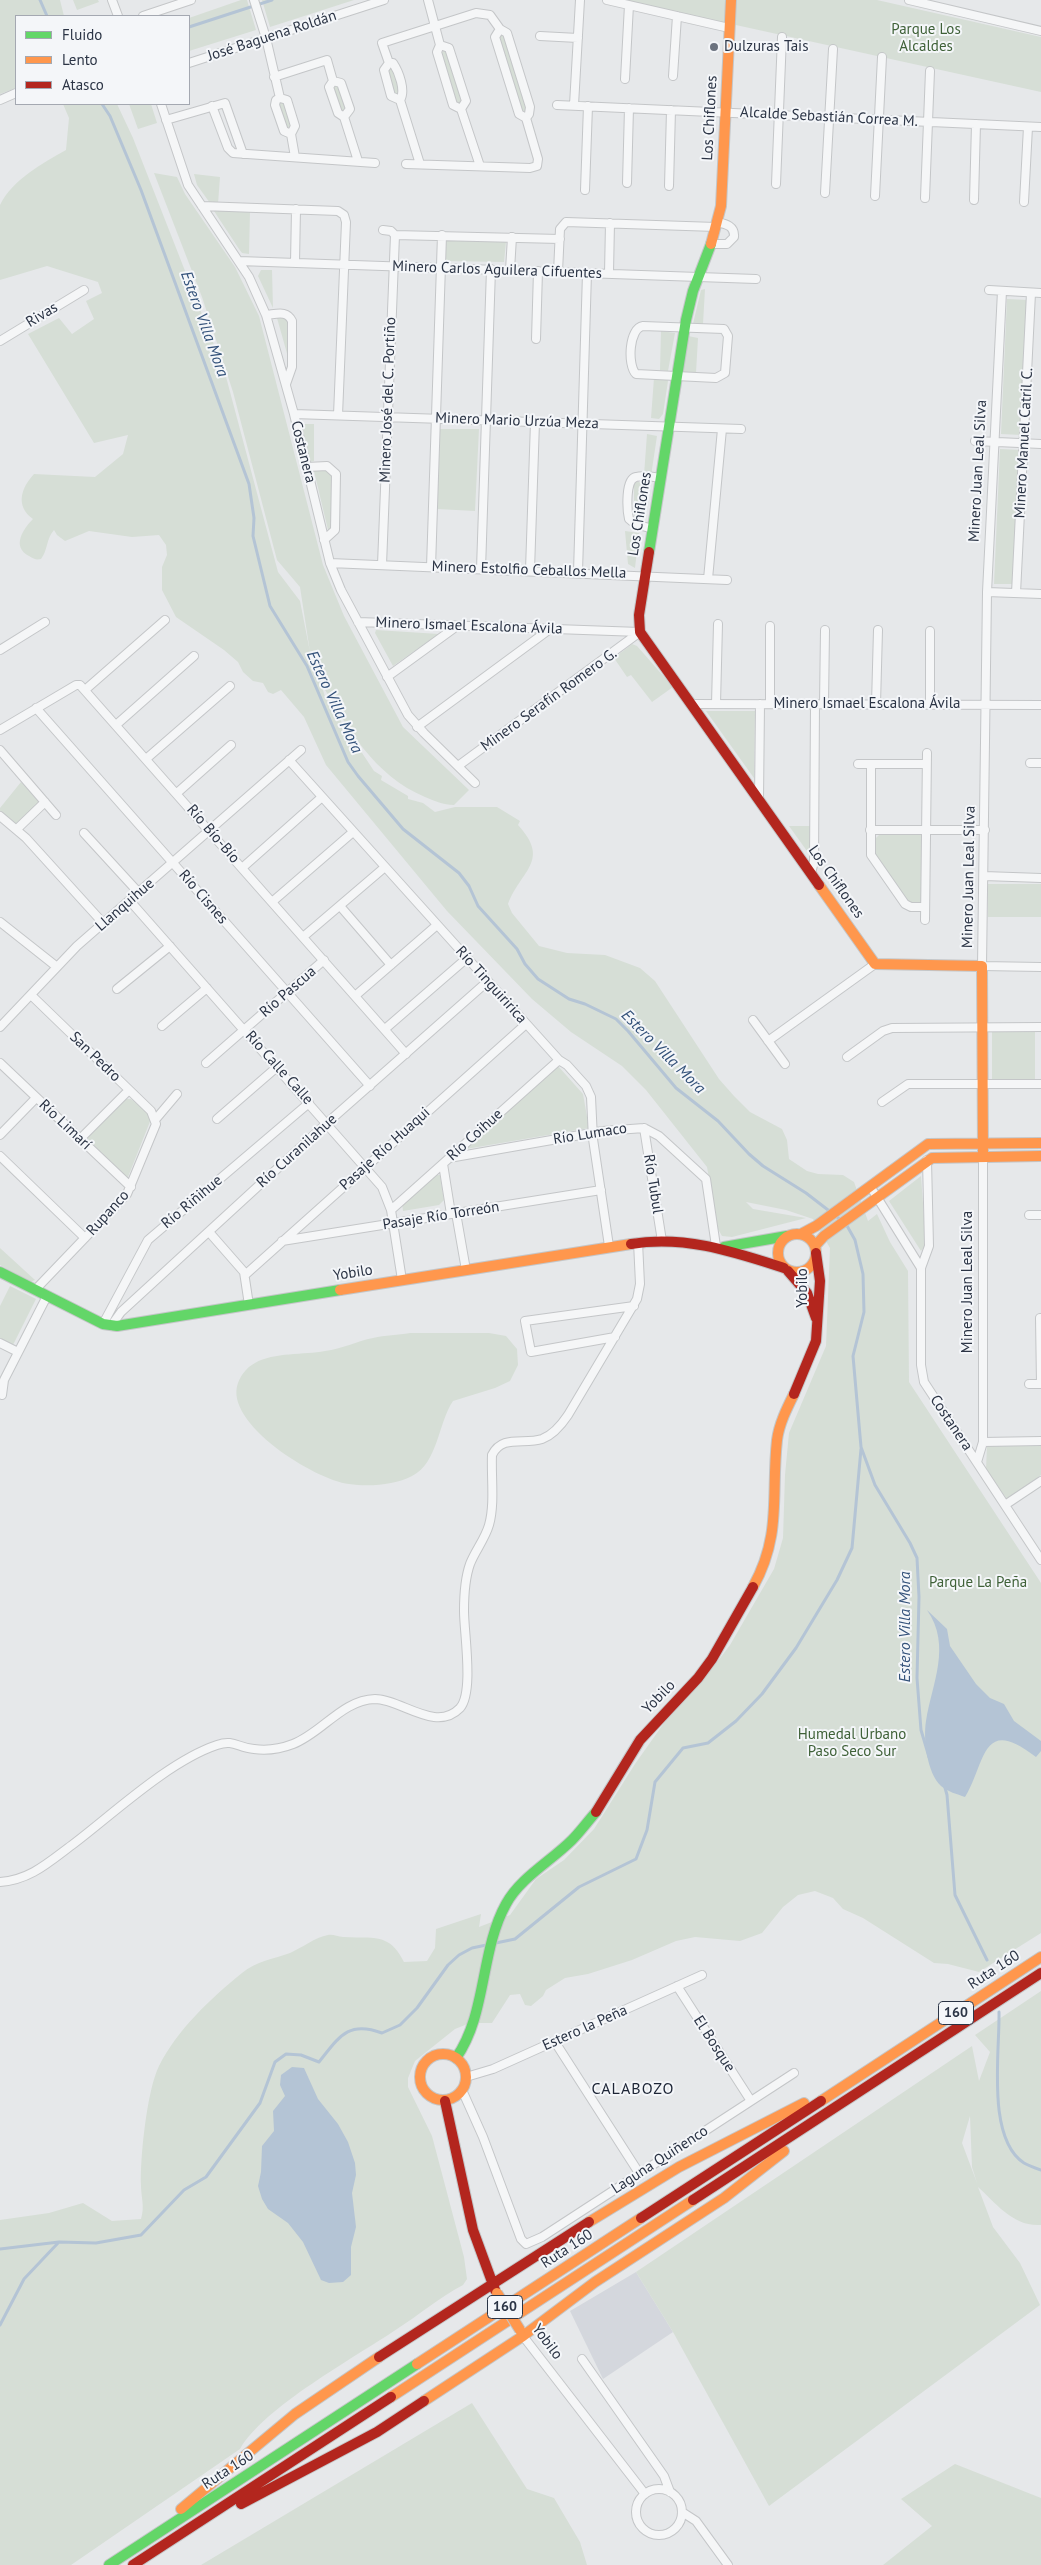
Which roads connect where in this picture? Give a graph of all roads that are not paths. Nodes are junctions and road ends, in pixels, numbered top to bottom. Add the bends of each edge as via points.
1 (112, 0) edge
2 (192, 0) edge
3 (254, 0) edge
4 (384, 0) edge
5 (428, 0) edge
6 (580, 0) edge
7 (607, 0) edge
8 (731, 0) edge
9 (909, 0) edge
10 (629, 5) junction
11 (118, 15) edge
12 (146, 15) edge
13 (677, 16) junction
14 (434, 26) junction
15 (729, 28) junction
16 (500, 29) junction
17 (1041, 31) edge
18 (540, 36) dead end
19 (782, 37) dead end
20 (266, 38) junction
21 (578, 38) junction
22 (440, 45) junction
23 (833, 49) dead end
24 (882, 57) dead end
25 (190, 63) edge
26 (388, 63) junction
27 (930, 71) dead end
28 (673, 76) dead end
29 (274, 77) junction
30 (625, 79) dead end
31 (333, 81) junction
32 (15, 94) edge
33 (280, 98) junction
34 (0, 100) edge
35 (400, 100) junction
36 (556, 104) dead end
37 (161, 105) edge
38 (574, 105) junction
39 (212, 106) junction
40 (588, 106) junction
41 (629, 108) junction
42 (461, 109) junction
43 (672, 110) junction
44 (726, 113) junction
45 (779, 115) junction
46 (344, 117) junction
47 (829, 117) junction
48 (526, 118) junction
49 (166, 120) junction
50 (879, 120) junction
51 (928, 122) junction
52 (976, 124) junction
53 (1028, 127) junction
54 (1041, 128) edge
55 (291, 134) junction
56 (243, 154) junction
57 (295, 157) junction
58 (358, 160) junction
59 (375, 163) dead end
60 (406, 164) dead end
61 (420, 164) junction
62 (480, 166) junction
63 (627, 184) dead end
64 (776, 184) dead end
65 (669, 186) dead end
66 (585, 190) dead end
67 (825, 193) dead end
68 (875, 196) dead end
69 (925, 198) dead end
70 (974, 200) dead end
71 (1024, 202) dead end
72 (202, 206) junction
73 (296, 209) junction
74 (610, 223) junction
75 (716, 225) junction
76 (383, 230) dead end
77 (395, 235) junction
78 (442, 235) junction
79 (512, 237) junction
80 (560, 239) junction
81 (711, 244) junction
82 (239, 261) junction
83 (295, 263) junction
84 (344, 264) junction
85 (392, 266) junction
86 (441, 268) junction
87 (491, 269) junction
88 (510, 270) junction
89 (538, 271) junction
90 (558, 272) junction
91 (587, 273) junction
92 (609, 274) junction
93 (699, 277) junction
94 (756, 279) dead end
95 (84, 290) dead end
96 (989, 290) dead end
97 (1002, 291) junction
98 (1031, 292) junction
99 (1041, 293) edge
100 (266, 315) junction
101 (685, 327) junction
102 (536, 339) dead end
103 (0, 341) edge
104 (677, 377) junction
105 (286, 384) junction
106 (294, 414) junction
107 (338, 415) junction
108 (387, 417) junction
109 (436, 419) junction
110 (486, 420) junction
111 (535, 422) junction
112 (582, 424) junction
113 (669, 427) junction
114 (722, 429) junction
115 (741, 429) dead end
116 (975, 441) dead end
117 (994, 442) junction
118 (1024, 443) junction
119 (1041, 444) edge
120 (307, 467) junction
121 (661, 478) junction
122 (653, 529) junction
123 (324, 540) junction
124 (330, 563) junction
125 (382, 565) junction
126 (431, 567) junction
127 (481, 568) junction
128 (530, 570) junction
129 (578, 572) junction
130 (645, 575) junction
131 (708, 579) junction
132 (727, 580) dead end
133 (987, 592) junction
134 (1016, 593) junction
135 (1041, 594) edge
136 (165, 620) dead end
137 (45, 622) dead end
138 (358, 622) junction
139 (718, 624) dead end
140 (457, 626) junction
141 (770, 626) dead end
142 (550, 629) junction
143 (825, 630) dead end
144 (878, 630) dead end
145 (930, 631) dead end
146 (640, 632) junction
147 (0, 650) edge
148 (194, 656) dead end
149 (386, 677) junction
150 (230, 686) dead end
151 (85, 690) junction
152 (692, 704) junction
153 (716, 704) junction
154 (760, 704) junction
155 (770, 704) junction
156 (820, 704) junction
157 (876, 704) junction
158 (930, 704) junction
159 (987, 704) junction
160 (1041, 705) edge
161 (36, 708) junction
162 (116, 725) junction
163 (417, 726) junction
164 (0, 730) edge
165 (231, 746) dead end
166 (0, 750) edge
167 (301, 750) dead end
168 (927, 753) dead end
169 (146, 759) junction
170 (289, 760) junction
171 (1030, 763) dead end
172 (1041, 763) edge
173 (858, 764) dead end
174 (871, 764) junction
175 (926, 764) junction
176 (458, 766) junction
177 (475, 783) dead end
178 (177, 793) junction
179 (322, 797) junction
180 (759, 800) junction
181 (45, 802) junction
182 (56, 815) dead end
183 (0, 816) edge
184 (17, 829) junction
185 (209, 830) junction
186 (870, 830) junction
187 (926, 830) junction
188 (985, 830) junction
189 (353, 832) junction
190 (84, 833) dead end
191 (173, 863) junction
192 (385, 867) junction
193 (242, 868) junction
194 (811, 873) junction
195 (984, 876) junction
196 (1041, 878) edge
197 (139, 893) junction
198 (130, 901) junction
199 (272, 902) junction
200 (340, 906) junction
201 (925, 907) junction
202 (925, 920) dead end
203 (0, 922) edge
204 (104, 924) junction
205 (437, 925) junction
206 (303, 937) junction
207 (170, 946) junction
208 (467, 958) junction
209 (324, 960) junction
210 (875, 964) junction
211 (391, 965) junction
212 (57, 966) junction
213 (982, 966) junction
214 (1041, 967) edge
215 (488, 981) junction
216 (207, 988) junction
217 (117, 989) dead end
218 (287, 992) junction
219 (31, 995) junction
220 (355, 996) junction
221 (753, 1020) dead end
222 (526, 1024) junction
223 (162, 1026) dead end
224 (983, 1026) junction
225 (0, 1027) edge
226 (1041, 1027) edge
227 (385, 1029) junction
228 (244, 1030) junction
229 (768, 1041) junction
230 (406, 1054) junction
231 (847, 1056) dead end
232 (559, 1060) junction
233 (0, 1063) edge
234 (206, 1063) dead end
235 (785, 1064) dead end
236 (277, 1067) junction
237 (983, 1084) junction
238 (1041, 1084) edge
239 (370, 1086) junction
240 (129, 1090) junction
241 (177, 1094) dead end
242 (36, 1098) junction
243 (882, 1102) dead end
244 (310, 1103) junction
245 (216, 1119) dead end
246 (155, 1120) junction
247 (327, 1123) junction
248 (644, 1128) junction
249 (593, 1133) junction
250 (0, 1135) edge
251 (80, 1139) junction
252 (983, 1143) junction
253 (1041, 1143) edge
254 (0, 1156) edge
255 (983, 1156) junction
256 (1041, 1156) edge
257 (927, 1160) junction
258 (446, 1161) junction
259 (366, 1166) junction
260 (870, 1186) junction
261 (131, 1187) junction
262 (601, 1190) junction
263 (877, 1197) junction
264 (391, 1210) junction
265 (454, 1214) junction
266 (1029, 1215) dead end
267 (1041, 1215) edge
268 (394, 1223) junction
269 (209, 1232) junction
270 (800, 1234) junction
271 (787, 1236) junction
272 (85, 1238) junction
273 (282, 1241) junction
274 (662, 1241) junction
275 (638, 1242) junction
276 (609, 1246) junction
277 (719, 1247) junction
278 (815, 1249) junction
279 (921, 1268) junction
280 (786, 1269) junction
281 (466, 1270) junction
282 (0, 1272) edge
283 (245, 1275) junction
284 (402, 1280) junction
285 (35, 1290) junction
286 (47, 1296) junction
287 (249, 1305) junction
288 (634, 1306) junction
289 (1040, 1318) edge
290 (817, 1324) junction
291 (107, 1325) junction
292 (1041, 1329) edge
293 (615, 1337) junction
294 (0, 1343) edge
295 (18, 1352) junction
296 (1029, 1384) dead end
297 (1041, 1384) edge
298 (2, 1395) dead end
299 (1041, 1441) edge
300 (982, 1442) junction
301 (977, 1462) junction
302 (1041, 1481) edge
303 (1005, 1505) junction
304 (1038, 1550) edge
305 (1041, 1560) edge
306 (0, 1882) edge
307 (1041, 1957) edge
308 (1041, 1973) edge
309 (702, 1975) dead end
310 (677, 1986) junction
311 (555, 2042) junction
312 (456, 2058) junction
313 (872, 2068) junction
314 (794, 2073) dead end
315 (466, 2077) junction
316 (462, 2090) junction
317 (445, 2100) junction
318 (751, 2101) junction
319 (844, 2103) junction
320 (640, 2173) junction
321 (495, 2289) junction
322 (522, 2333) junction
323 (582, 2359) dead end
324 (670, 2492) junction
325 (645, 2494) junction
326 (682, 2512) junction
327 (190, 2527) junction
328 (139, 2545) junction
329 (109, 2565) edge
330 (133, 2565) edge
331 (728, 2565) edge

1 - 11 street
2 - 12 street
3 - 20 street
4 - 20 street, José Baguena Roldán
5 - 14 street
6 - 21 street
7 - 10 street
8 - 15 main road, Los Chiflones
9 - 17 street
10 - 13 street
10 - 30 street
13 - 15 street
13 - 28 street
14 - 16 street via 476,13 490,16
14 - 22 street
14 - 26 street via 382,43
15 - 44 main road, Los Chiflones
16 - 48 street via 496,37 519,114
16 - 48 street via 507,34 530,107
18 - 21 street
19 - 45 street
20 - 25 street, José Baguena Roldán
20 - 29 street
21 - 38 street
22 - 42 street via 437,52 453,105
22 - 42 street via 449,48 452,57 466,102
23 - 47 street
24 - 50 street
26 - 35 street via 393,63 396,68 403,91
26 - 35 street via 384,70 391,96
27 - 51 street
29 - 31 street via 327,60
29 - 33 street
31 - 46 street via 329,87 338,113
31 - 46 street via 341,82 350,109
32 - 34 street
33 - 55 street via 287,100 296,126
33 - 55 street via 275,105 284,132
35 - 61 street
36 - 38 street, Alcalde Sebastián Correa M.
37 - 49 street, Costanera
38 - 40 street, Alcalde Sebastián Correa M.
39 - 49 street
39 - 56 street via 229,150
39 - 56 street via 223,103 228,106
40 - 41 street, Alcalde Sebastián Correa M.
40 - 66 street
41 - 43 street, Alcalde Sebastián Correa M.
41 - 63 street
42 - 62 street
43 - 44 street, Alcalde Sebastián Correa M.
43 - 65 street
44 - 45 street, Alcalde Sebastián Correa M.
44 - 75 main road, Los Chiflones via 721,201
45 - 47 street, Alcalde Sebastián Correa M.
45 - 64 street
46 - 58 street
47 - 50 street, Alcalde Sebastián Correa M.
47 - 67 street
48 - 62 street via 538,159 537,166
49 - 72 street, Costanera via 186,181
50 - 51 street, Alcalde Sebastián Correa M.
50 - 68 street
51 - 52 street, Alcalde Sebastián Correa M.
51 - 69 street
52 - 53 street, Alcalde Sebastián Correa M.
52 - 70 street
53 - 54 street, Alcalde Sebastián Correa M.
53 - 71 street
55 - 57 street
56 - 57 street
57 - 58 street
58 - 59 street
60 - 61 street
61 - 62 street
72 - 73 street
72 - 82 street, Costanera
73 - 83 street
73 - 84 street via 338,211 344,215
74 - 75 street
74 - 80 street via 569,221 563,223
74 - 92 street
75 - 81 main road, Los Chiflones
75 - 81 street via 729,226 734,237 727,244
76 - 77 street
77 - 78 street
77 - 85 street, Minero José del C. Portiño
78 - 79 street
78 - 86 street
79 - 80 street
79 - 88 street
80 - 90 street
81 - 93 main road, Los Chiflones
82 - 83 street, Minero Carlos Aguilera Cifuentes
82 - 100 street, Costanera
83 - 84 street, Minero Carlos Aguilera Cifuentes
84 - 85 street, Minero Carlos Aguilera Cifuentes
84 - 107 street
85 - 86 street, Minero Carlos Aguilera Cifuentes
85 - 108 street, Minero José del C. Portiño
86 - 87 street, Minero Carlos Aguilera Cifuentes
86 - 109 street
87 - 88 street, Minero Carlos Aguilera Cifuentes
87 - 110 street
88 - 89 street, Minero Carlos Aguilera Cifuentes
89 - 90 street, Minero Carlos Aguilera Cifuentes
89 - 102 street
90 - 91 street, Minero Carlos Aguilera Cifuentes
91 - 92 street, Minero Carlos Aguilera Cifuentes
91 - 112 street
92 - 93 street, Minero Carlos Aguilera Cifuentes
93 - 94 street, Minero Carlos Aguilera Cifuentes
93 - 101 main road, Los Chiflones
95 - 103 street, Rivas
96 - 97 street
97 - 98 street
97 - 117 street, Minero Juan Leal Silva
98 - 99 street
98 - 118 street, Minero Manuel Catril C.
100 - 105 street, Costanera
100 - 105 street via 286,314 292,322 292,367
101 - 104 main road, Los Chiflones
101 - 104 street via 726,330 725,370 718,377
101 - 104 street via 640,326 633,333 631,367 634,372 641,376
104 - 113 main road, Los Chiflones
105 - 106 street, Costanera
106 - 107 street, Minero Mario Urzúa Meza
106 - 120 street, Costanera
107 - 108 street, Minero Mario Urzúa Meza
108 - 109 street, Minero Mario Urzúa Meza
108 - 125 street, Minero José del C. Portiño
109 - 110 street, Minero Mario Urzúa Meza
109 - 126 street
110 - 111 street, Minero Mario Urzúa Meza
110 - 127 street
111 - 112 street, Minero Mario Urzúa Meza
111 - 128 street
112 - 113 street, Minero Mario Urzúa Meza
112 - 129 street
113 - 114 street, Minero Mario Urzúa Meza
113 - 121 main road, Los Chiflones
114 - 115 street, Minero Mario Urzúa Meza
114 - 131 street
116 - 117 street
117 - 118 street
117 - 133 street, Minero Juan Leal Silva
118 - 119 street
118 - 134 street, Minero Manuel Catril C.
120 - 123 street, Costanera
120 - 123 street via 327,466 336,474 335,530
121 - 122 main road, Los Chiflones
121 - 122 street via 637,476 629,484 629,519
122 - 130 main road, Los Chiflones
123 - 124 street, Costanera
124 - 125 street, Minero Estolfio Ceballos Mella
124 - 138 street, Costanera
125 - 126 street, Minero Estolfio Ceballos Mella
126 - 127 street, Minero Estolfio Ceballos Mella
127 - 128 street, Minero Estolfio Ceballos Mella
128 - 129 street, Minero Estolfio Ceballos Mella
129 - 130 street, Minero Estolfio Ceballos Mella
130 - 131 street, Minero Estolfio Ceballos Mella
130 - 146 main road, Los Chiflones via 638,620
131 - 132 street, Minero Estolfio Ceballos Mella
133 - 134 street
133 - 159 street, Minero Juan Leal Silva
134 - 135 street
136 - 151 street
137 - 147 street
138 - 140 street, Minero Ismael Escalona Ávila
138 - 149 street, Costanera
139 - 153 street
140 - 142 street, Minero Ismael Escalona Ávila
140 - 149 street
141 - 155 street
142 - 146 street, Minero Ismael Escalona Ávila
142 - 163 street
143 - 156 street
144 - 157 street
145 - 158 street
146 - 152 main road, Los Chiflones
146 - 176 street, Minero Serafín Romero G.
148 - 162 street
149 - 163 street, Costanera
150 - 169 street
151 - 161 street via 76,685
151 - 162 street, Río Bío-Bío
152 - 153 street, Minero Ismael Escalona Ávila
152 - 180 main road, Los Chiflones
153 - 154 street, Minero Ismael Escalona Ávila
154 - 155 street, Minero Ismael Escalona Ávila
154 - 180 street
155 - 156 street, Minero Ismael Escalona Ávila
156 - 157 street, Minero Ismael Escalona Ávila
156 - 194 street
157 - 158 street, Minero Ismael Escalona Ávila
158 - 159 street, Minero Ismael Escalona Ávila
159 - 160 street, Minero Ismael Escalona Ávila
159 - 188 street, Minero Juan Leal Silva
161 - 164 street
161 - 191 street, Río Cisnes
162 - 169 street, Río Bío-Bío
163 - 176 street, Costanera
165 - 178 street
166 - 181 street
167 - 170 street, Llanquihue
168 - 175 street
169 - 178 street, Río Bío-Bío
170 - 179 street, Río Tinguiririca
170 - 185 street, Llanquihue
171 - 172 street
173 - 174 street
174 - 175 street
174 - 186 street
175 - 187 street
176 - 177 street, Costanera
178 - 185 street, Río Bío-Bío
179 - 189 street, Río Tinguiririca
179 - 193 street
180 - 194 main road, Los Chiflones
181 - 182 street
181 - 184 street
183 - 184 street
184 - 204 street
185 - 191 street, Llanquihue
185 - 193 street, Río Bío-Bío
186 - 187 street
186 - 201 street via 871,855 900,897 908,906
187 - 188 street
187 - 201 street
188 - 195 street, Minero Juan Leal Silva
189 - 192 street, Río Tinguiririca
189 - 199 street
190 - 197 street
191 - 197 street, Llanquihue
191 - 218 street, Río Cisnes
192 - 200 street
192 - 205 street, Río Tinguiririca
193 - 199 street, Río Bío-Bío
194 - 210 main road, Los Chiflones
195 - 196 street
195 - 213 street, Minero Juan Leal Silva
197 - 198 street, Llanquihue
198 - 204 street, Llanquihue
198 - 207 street, Río Calle Calle
199 - 206 street, Río Bío-Bío
200 - 206 street
200 - 211 street
201 - 202 street
203 - 212 street
204 - 212 street, Llanquihue
205 - 208 street, Río Tinguiririca
205 - 211 street
206 - 209 street, Río Bío-Bío
207 - 216 street, Río Calle Calle
207 - 217 street
208 - 215 street, Río Tinguiririca
208 - 227 street
209 - 218 street, Río Pascua
209 - 220 street, Río Bío-Bío
210 - 213 main road
210 - 229 street
211 - 220 street
212 - 219 street, Llanquihue
213 - 214 street
213 - 224 main road, Minero Juan Leal Silva
215 - 222 street, Río Tinguiririca
215 - 230 street, Río Curanilahue
216 - 223 street
216 - 228 street, Río Calle Calle
218 - 228 street, Río Pascua
218 - 239 street, Río Cisnes
219 - 225 street, Llanquihue
219 - 240 street, San Pedro
220 - 227 street, Río Bío-Bío
221 - 229 street
222 - 232 street, Río Tinguiririca
222 - 259 street, Pasaje Río Huaqui
224 - 226 street
224 - 231 street via 888,1029
224 - 237 main road, Minero Juan Leal Silva
227 - 230 street, Río Bío-Bío
228 - 234 street, Río Pascua
228 - 236 street, Río Calle Calle
229 - 235 street
230 - 239 street, Río Curanilahue
232 - 249 street, Río Tinguiririca via 590,1093
232 - 258 street, Río Coihue
233 - 242 street, Río Limarí
236 - 244 street, Río Calle Calle
236 - 245 street
237 - 238 street
237 - 243 street via 908,1084
237 - 252 main road, Minero Juan Leal Silva
239 - 247 street, Río Curanilahue
240 - 246 street, San Pedro
240 - 251 street
241 - 246 street
242 - 250 street
242 - 251 street, Río Limarí
244 - 247 street, Río Calle Calle
244 - 291 street, Río Riñihue via 148,1240
246 - 261 street, Rupanco via 154,1131
247 - 259 street, Río Calle Calle
247 - 269 street, Río Curanilahue
248 - 249 street, Río Lumaco
248 - 274 street, Río Tubul
248 - 277 street, Río Lumaco via 659,1136 706,1179
249 - 258 street, Río Lumaco
249 - 262 street, Río Tinguiririca
251 - 261 street, Río Limarí
252 - 253 main road, Yobilo
252 - 255 main road, Minero Juan Leal Silva
252 - 260 main road, Yobilo via 928,1144
254 - 272 street
255 - 256 main road
255 - 257 main road
255 - 300 street, Minero Juan Leal Silva
257 - 263 main road
257 - 279 street, Costanera via 929,1246
258 - 264 street, Río Coihue
258 - 265 street
259 - 264 street, Río Calle Calle via 382,1186
259 - 273 street, Pasaje Río Huaqui
260 - 263 street
260 - 270 main road, Yobilo
261 - 272 street, Rupanco
262 - 265 street, Pasaje Río Torreón
262 - 276 street, Río Tinguiririca
263 - 278 main road via 824,1236
263 - 279 street
264 - 268 street, Río Calle Calle
265 - 268 street, Pasaje Río Torreón
265 - 281 street
266 - 267 street
268 - 273 street, Pasaje Río Torreón
268 - 284 street, Río Calle Calle
269 - 283 street
269 - 291 street, Río Curanilahue
270 - 271 main road, Yobilo
270 - 278 main road via 809,1238
271 - 277 main road, Yobilo
271 - 280 main road, Yobilo via 777,1251
272 - 285 street, Rupanco
273 - 283 street, Pasaje Río Huaqui
274 - 275 main road, Yobilo
274 - 277 main road, Yobilo
275 - 276 main road, Yobilo
275 - 288 street via 640,1284
276 - 281 main road, Yobilo
277 - 280 main road, Yobilo
278 - 280 main road, Yobilo via 814,1263 807,1270 798,1273
278 - 290 main road, Yobilo via 820,1281
279 - 301 street, Costanera via 922,1376
280 - 290 main road, Yobilo via 807,1293
281 - 284 main road, Yobilo
282 - 285 main road
283 - 287 street
284 - 287 main road, Yobilo
285 - 286 main road
286 - 291 main road
286 - 295 street
287 - 291 main road, Yobilo
288 - 293 street
288 - 293 street via 526,1321 531,1352
289 - 292 street
290 - 312 main road, Yobilo via 813,1351 784,1415 777,1439 772,1537 760,1577 705,1669 640,1740 589,1821 511,1895 502,1910 494,1937 468,2041
292 - 297 street
293 - 306 street via 558,1428 543,1439 504,1442 492,1454 489,1526 470,1564 466,1583 464,1640 468,1673 466,1694 460,1707 449,1715 434,1717 393,1702 359,1701 295,1744 272,1750 253,1749 230,1741 215,1745 183,1760 32,1875
294 - 295 street
295 - 298 street via 4,1380
296 - 297 street
299 - 300 street
300 - 301 street, Minero Juan Leal Silva
301 - 303 street, Costanera
302 - 303 street
303 - 304 street, Costanera
304 - 305 street, Costanera
307 - 313 main road, Ruta 160 / 160
308 - 319 main road, Ruta 160 / 160
309 - 310 street, Estero la Peña
310 - 311 street, Estero la Peña
310 - 318 street, El Bosque
311 - 315 street, Estero la Peña
311 - 320 street
312 - 315 main road
312 - 317 main road via 436,2055 421,2069 423,2089 430,2097
313 - 321 main road via 679,2167 598,2215
313 - 328 main road, Ruta 160 / 160
314 - 318 street, Laguna Quiñenco
315 - 316 main road
316 - 317 main road
316 - 320 street, Laguna Quiñenco via 526,2244 536,2241
317 - 321 main road, Yobilo via 472,2230
318 - 320 street, Laguna Quiñenco
319 - 322 main road via 724,2198
319 - 327 main road, Ruta 160 / 160
321 - 322 main road, Yobilo, bridge
321 - 328 main road via 310,2403
322 - 325 street, Yobilo
322 - 327 main road via 364,2440
323 - 324 street via 664,2476
324 - 325 street via 657,2489
324 - 326 street via 677,2498
325 - 326 street via 637,2505 636,2514 639,2524 649,2533 663,2535 672,2532
326 - 331 street via 696,2521
327 - 330 main road, Ruta 160 / 160
328 - 329 main road, Ruta 160 / 160

